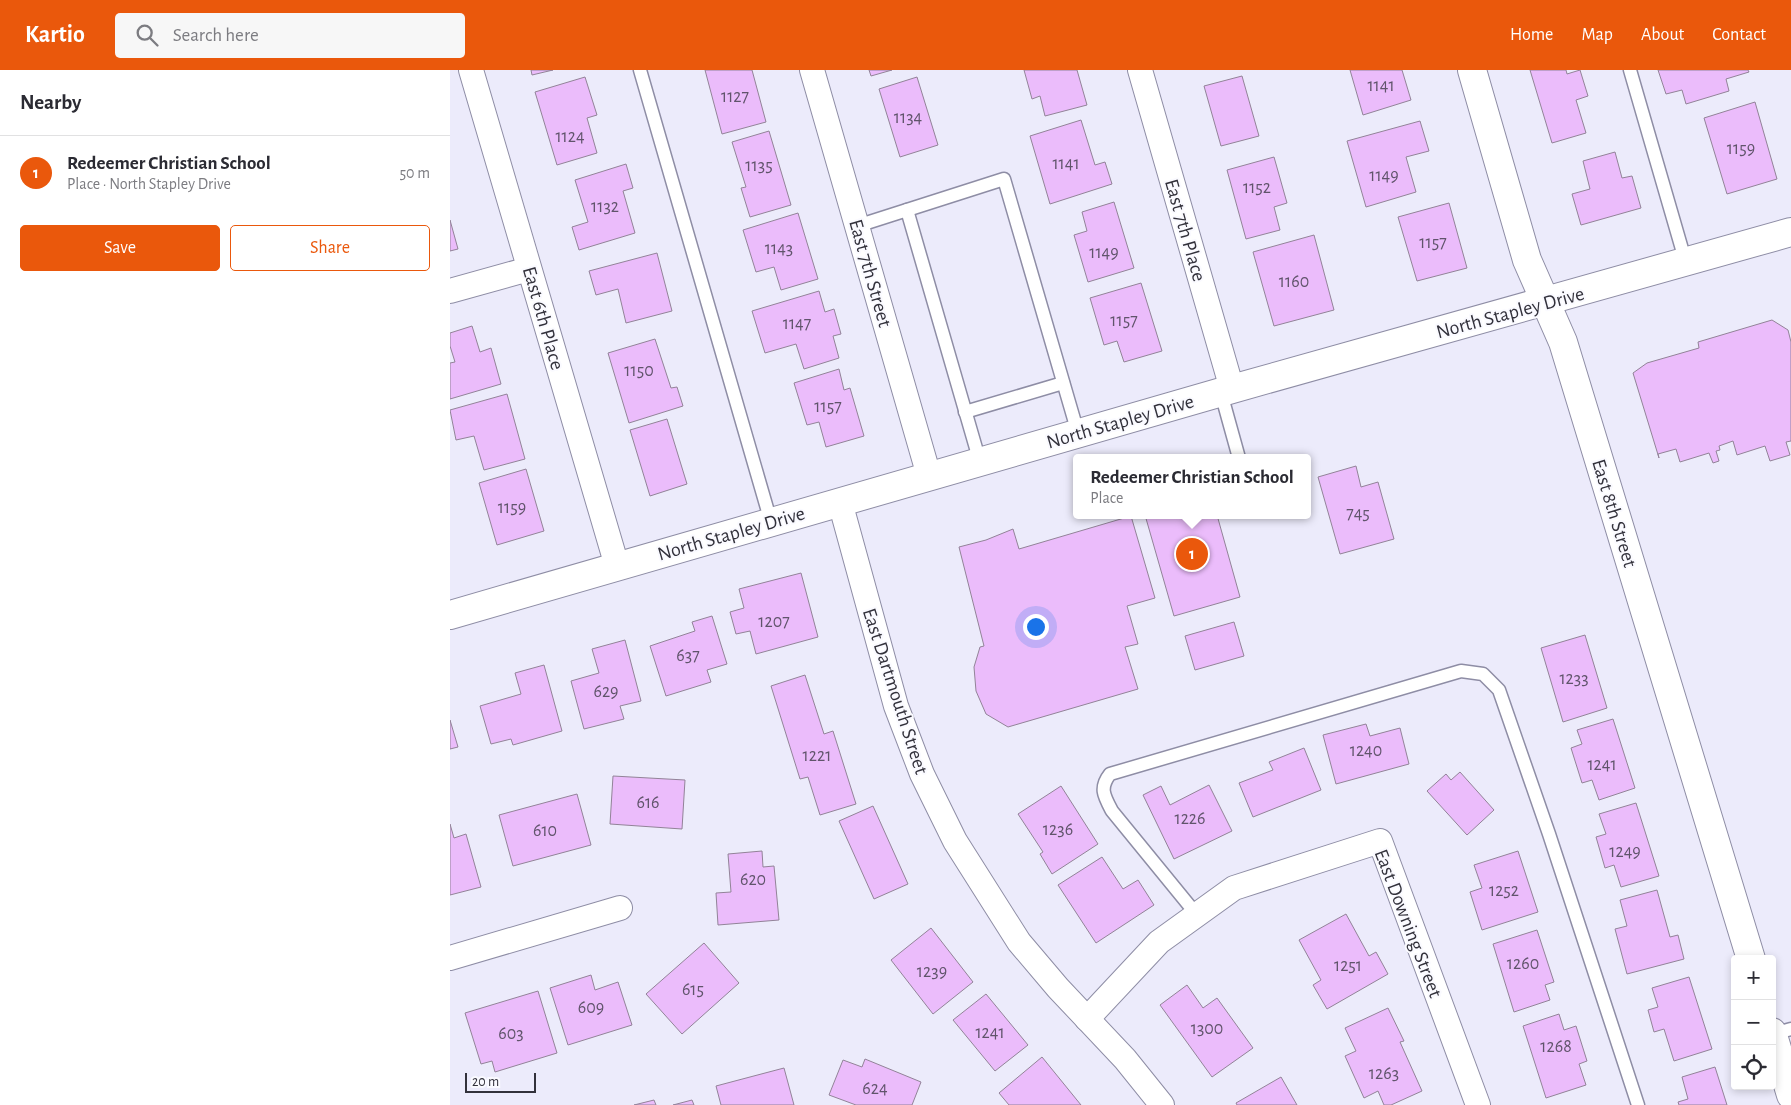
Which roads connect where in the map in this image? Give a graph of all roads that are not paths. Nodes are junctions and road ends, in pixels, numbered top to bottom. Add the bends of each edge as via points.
1 (471, 70) edge
2 (640, 70) edge
3 (812, 70) edge
4 (1140, 70) edge
5 (1472, 70) edge
6 (1630, 70) edge
7 (907, 210) junction
8 (857, 226) junction
9 (1791, 232) edge
10 (1686, 263) junction
11 (529, 269) junction
12 (450, 291) edge
13 (1544, 302) junction
14 (1064, 383) junction
15 (1227, 391) junction
16 (965, 412) junction
17 (1078, 433) junction
18 (1238, 454) edge
19 (980, 462) junction
20 (930, 476) junction
21 (840, 502) junction
22 (770, 522) junction
23 (617, 566) junction
24 (450, 615) edge
25 (620, 908) dead end
26 (1197, 915) junction
27 (1749, 955) edge
28 (450, 958) edge
29 (1087, 1018) junction
30 (1791, 1029) edge
31 (1776, 1032) edge
32 (1776, 1043) edge
33 (1791, 1095) edge
34 (1162, 1105) edge
35 (1478, 1105) edge
36 (1638, 1105) edge

1 - 11 street, East 6th Place
2 - 22 lane
3 - 8 street, East 7th Street
4 - 15 street, East 7th Place
5 - 13 main road, East 8th Street via 1527,260
6 - 10 lane
7 - 8 lane
7 - 14 lane via 1004,179
7 - 16 lane
8 - 20 street, East 7th Street
9 - 10 main road, North Stapley Drive
10 - 13 main road, North Stapley Drive
11 - 12 street
11 - 23 street, East 6th Place
13 - 15 main road, North Stapley Drive
13 - 27 main road, East 8th Street via 1563,342
14 - 16 lane
14 - 17 lane
15 - 17 main road, North Stapley Drive
15 - 18 lane
16 - 19 lane
17 - 19 main road, North Stapley Drive
19 - 20 main road, North Stapley Drive
20 - 21 main road, North Stapley Drive
21 - 22 main road, North Stapley Drive
21 - 29 street, East Dartmouth Street via 896,706 930,792 955,841 1019,942
22 - 23 main road, North Stapley Drive
23 - 24 main road, North Stapley Drive
25 - 28 street
26 - 29 street, East Downing Street via 1159,942
26 - 35 street, East Downing Street via 1234,888 1380,841
26 - 36 lane via 1112,811 1103,793 1104,783 1110,774 1461,671 1483,674 1499,690
29 - 34 street, East Dartmouth Street
30 - 31 lane
32 - 33 main road

